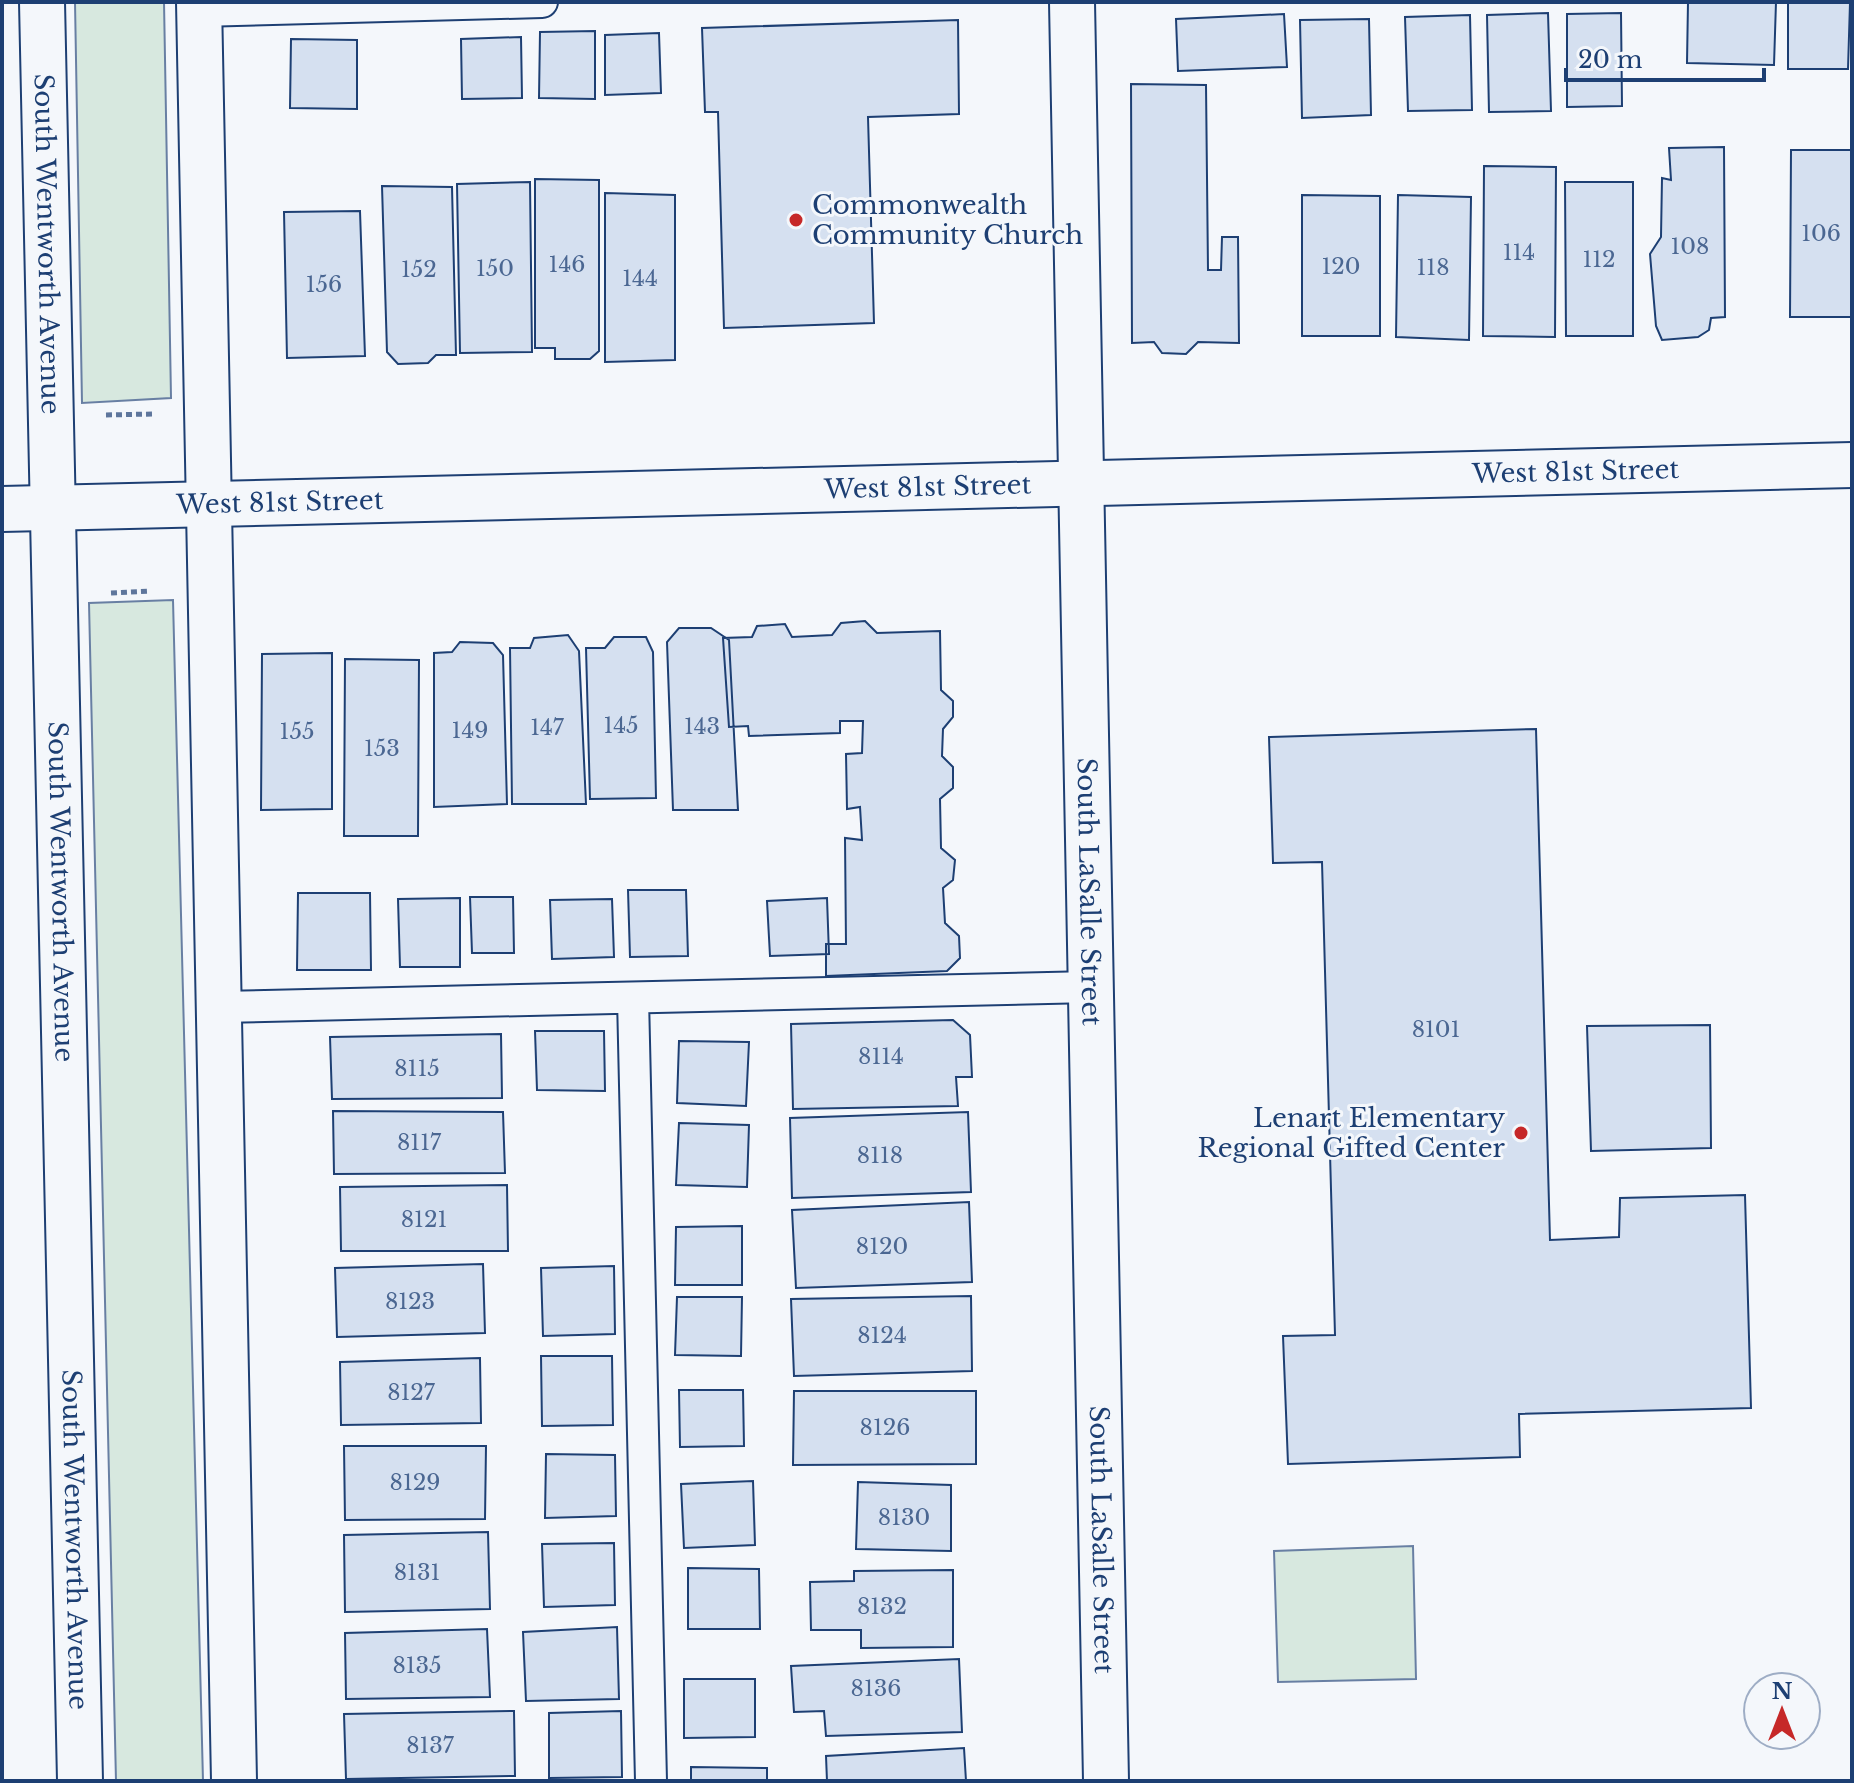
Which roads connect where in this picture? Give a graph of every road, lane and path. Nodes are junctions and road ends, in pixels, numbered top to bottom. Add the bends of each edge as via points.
1 (42, 2) edge
2 (542, 2) edge
3 (1072, 2) edge
4 (199, 6) edge
5 (161, 414) dead end
6 (100, 415) dead end
7 (1852, 465) edge
8 (1081, 484) junction
9 (209, 504) junction
10 (52, 508) junction
11 (2, 509) edge
12 (150, 591) dead end
13 (106, 594) dead end
14 (1091, 987) junction
15 (633, 998) junction
16 (219, 1007) junction
17 (80, 1781) edge
18 (234, 1781) edge
19 (651, 1781) edge
20 (1106, 1781) edge

1 - 10 street, South Wentworth Avenue
2 - 4 lane
3 - 8 street, South LaSalle Street
4 - 9 street
5 - 6 path
7 - 8 street, West 81st Street
8 - 9 street, West 81st Street
8 - 14 street, South LaSalle Street
9 - 10 street, West 81st Street
9 - 16 street
10 - 11 street, West 81st Street
10 - 17 street, South Wentworth Avenue
12 - 13 path
14 - 15 lane
14 - 20 street, South LaSalle Street
15 - 16 lane
15 - 19 lane
16 - 18 street

